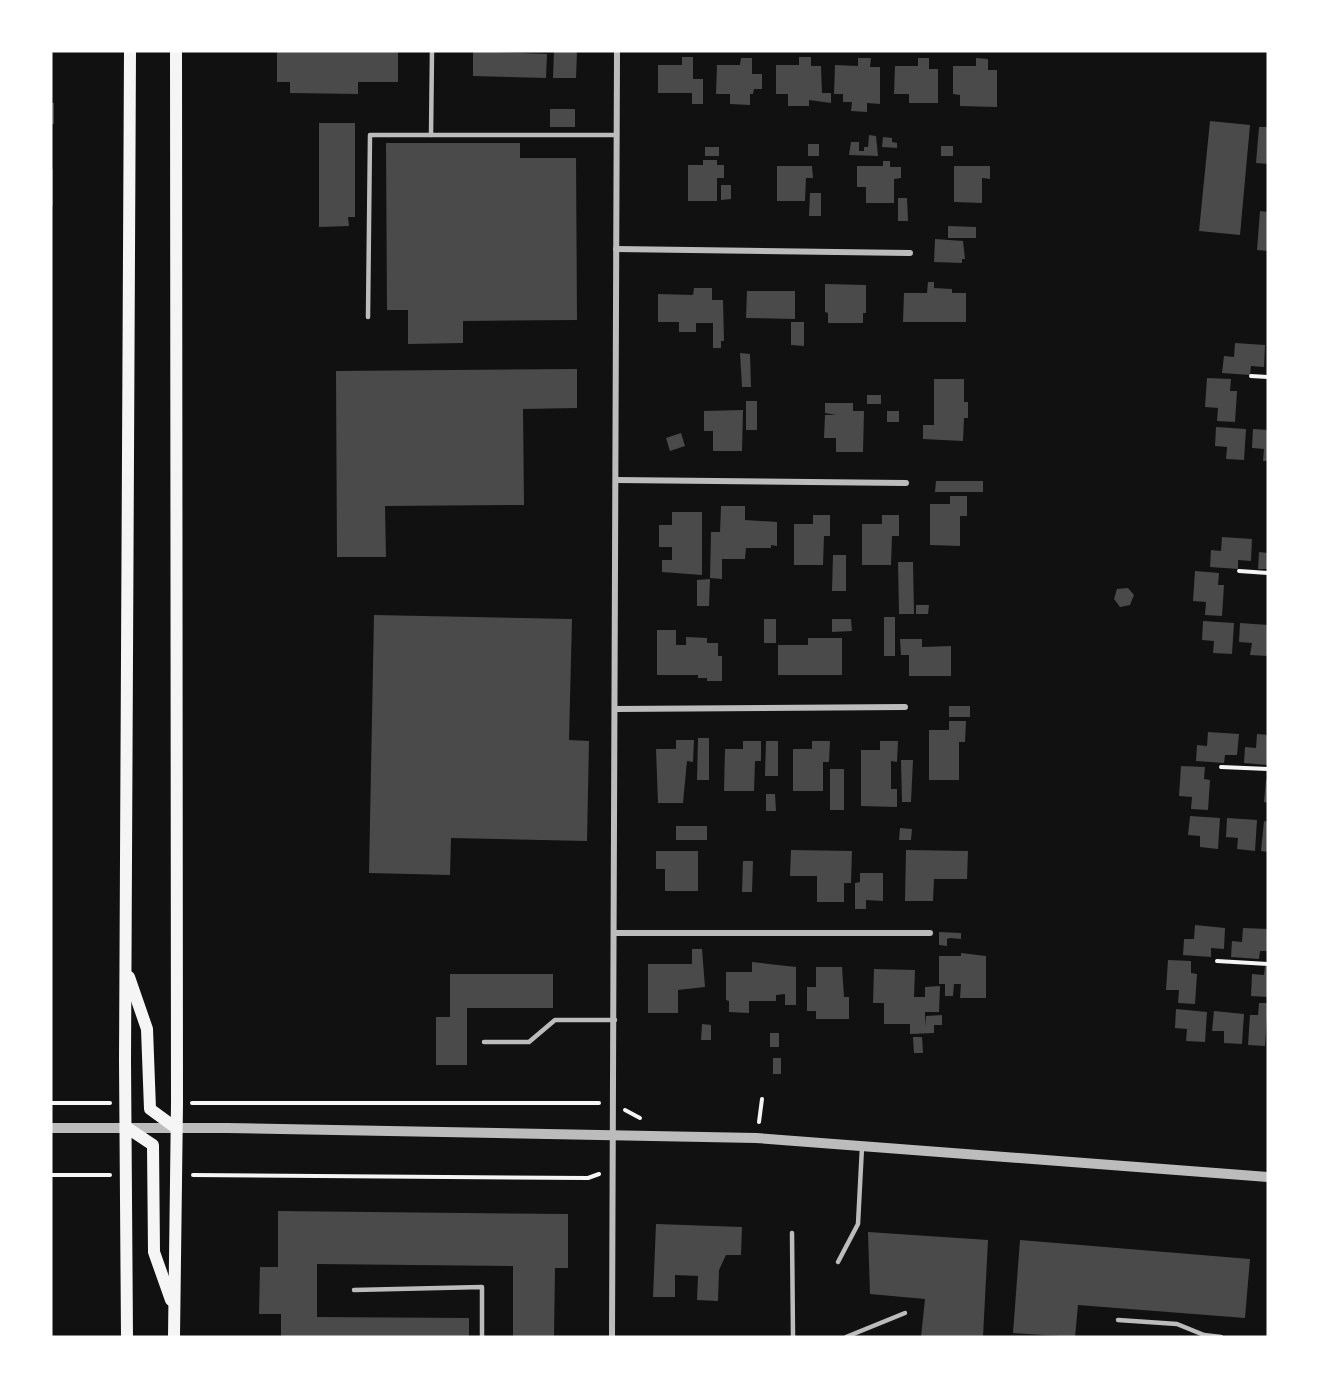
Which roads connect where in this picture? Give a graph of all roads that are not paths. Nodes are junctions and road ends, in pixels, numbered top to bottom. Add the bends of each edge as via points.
1 (130, 51) edge
2 (176, 51) edge
3 (432, 51) edge
4 (617, 51) edge
5 (431, 135) junction
6 (617, 135) junction
7 (616, 249) junction
8 (910, 253) dead end
9 (368, 317) dead end
10 (616, 480) junction
11 (906, 483) dead end
12 (905, 707) dead end
13 (615, 709) junction
14 (615, 933) junction
15 (930, 933) dead end
16 (126, 969) junction
17 (615, 1020) junction
18 (484, 1042) dead end
19 (126, 1127) junction
20 (51, 1128) edge
21 (176, 1128) junction
22 (614, 1134) junction
23 (862, 1144) junction
24 (1268, 1177) edge
25 (792, 1233) dead end
26 (838, 1262) dead end
27 (354, 1290) dead end
28 (174, 1306) junction
29 (905, 1313) dead end
30 (1118, 1320) dead end
31 (127, 1337) edge
32 (174, 1337) edge
33 (482, 1337) edge
34 (612, 1337) edge
35 (794, 1337) edge
36 (846, 1337) edge
37 (1221, 1337) edge

1 - 16 main road
2 - 21 main road
3 - 5 lane
4 - 6 street
5 - 6 lane
5 - 9 lane via 370,135
6 - 7 street
7 - 8 street
7 - 10 street
10 - 11 street
10 - 13 street
12 - 13 street
13 - 14 street
14 - 15 street
14 - 17 street
16 - 19 main road
16 - 21 main road via 147,1029 150,1109
17 - 18 lane via 555,1020 529,1042
17 - 22 street
19 - 20 street
19 - 21 street
19 - 28 main road via 153,1146 154,1252
19 - 31 main road
21 - 22 street
21 - 28 main road
22 - 23 street
22 - 34 street
23 - 24 street
23 - 26 lane via 858,1224
25 - 35 lane
27 - 33 lane via 482,1287
28 - 32 main road
29 - 36 lane
30 - 37 lane via 1177,1324

